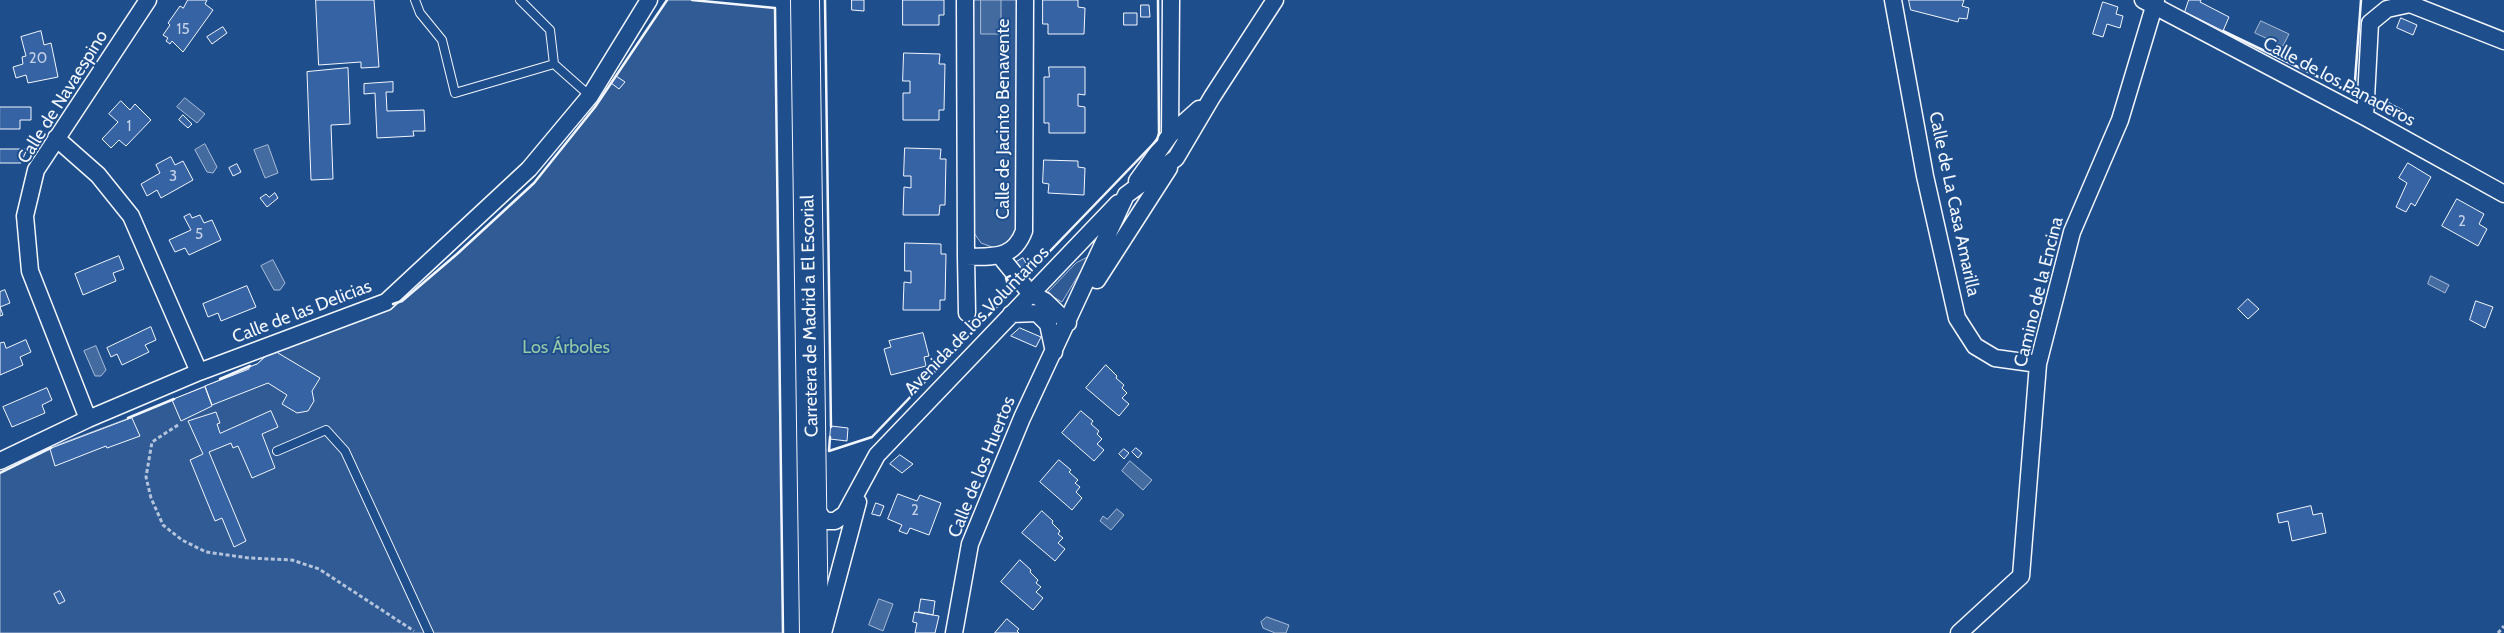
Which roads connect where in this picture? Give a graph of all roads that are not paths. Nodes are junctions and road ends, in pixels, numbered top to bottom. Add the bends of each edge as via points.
1 (148, 0) edge
2 (415, 0) edge
3 (520, 0) edge
4 (649, 0) edge
5 (792, 0) edge
6 (805, 0) edge
7 (965, 0) edge
8 (1025, 0) edge
9 (1171, 0) edge
10 (1275, 0) edge
11 (1893, 0) edge
12 (2151, 2) edge
13 (2504, 40) edge
14 (554, 64) junction
15 (590, 96) junction
16 (1212, 97) junction
17 (2364, 116) junction
18 (1170, 135) junction
19 (56, 138) junction
20 (1176, 158) junction
21 (2504, 194) edge
22 (1126, 196) junction
23 (1000, 256) junction
24 (966, 257) junction
25 (1030, 293) junction
26 (967, 314) dead end
27 (1011, 314) junction
28 (1068, 323) junction
29 (1054, 352) junction
30 (2038, 364) junction
31 (199, 372) junction
32 (88, 419) junction
33 (277, 452) dead end
34 (0, 461) edge
35 (864, 478) junction
36 (812, 505) junction
37 (428, 633) edge
38 (797, 633) edge
39 (814, 633) edge
40 (823, 633) edge
41 (954, 633) edge
42 (1959, 633) edge

1 - 19 street, Calle de Navaespino
2 - 14 lane via 420,13 442,40 455,93
3 - 14 lane via 550,30
4 - 15 street, Calle de las Delicias
5 - 38 highway, Carretera de Madrid a El Escorial
6 - 36 highway, Carretera de Madrid a El Escorial
7 - 24 street
8 - 23 street, Calle de Jacinto Benavente via 1024,231 1019,245
9 - 18 street
10 - 16 street, Avenida de los Voluntarios
11 - 30 street, Calle de La Casa Amarilla via 1925,176 1957,318 1975,346 1995,358
12 - 17 street, Calle de los Panaderos
12 - 30 street, Camino de la Encina via 2120,120 2072,232
13 - 17 street via 2410,4 2387,9 2370,23
14 - 15 lane
15 - 31 street, Calle de las Delicias via 529,169 386,302
16 - 18 street, Avenida de los Voluntarios
16 - 20 street, Avenida de los Voluntarios
17 - 21 street, Calle de los Panaderos
18 - 22 street, Avenida de los Voluntarios
19 - 31 street via 98,175 131,216
19 - 32 street, Calle de Navaespino via 36,170 25,216 30,271
20 - 22 street, Avenida de los Voluntarios
20 - 28 street, Calle de los Huertos
22 - 25 street, Avenida de los Voluntarios
22 - 28 street, Calle de los Huertos
23 - 24 street
23 - 25 street
24 - 26 street
25 - 27 street, Avenida de los Voluntarios
25 - 28 street via 1045,301
27 - 29 street via 1037,313 1048,324
27 - 35 street, Avenida de los Voluntarios via 878,455
28 - 29 street, Calle de los Huertos
29 - 41 street, Calle de los Huertos via 1022,418 970,544
30 - 42 street, Camino de la Encina via 2021,576
31 - 32 street, Calle de las Delicias
32 - 34 street, Calle de las Delicias
33 - 37 lane via 326,430 345,451
35 - 36 street, Avenida de los Voluntarios via 850,507 835,521 822,519
35 - 40 street, Avenida de los Voluntarios
36 - 39 highway, Carretera de Madrid a El Escorial

